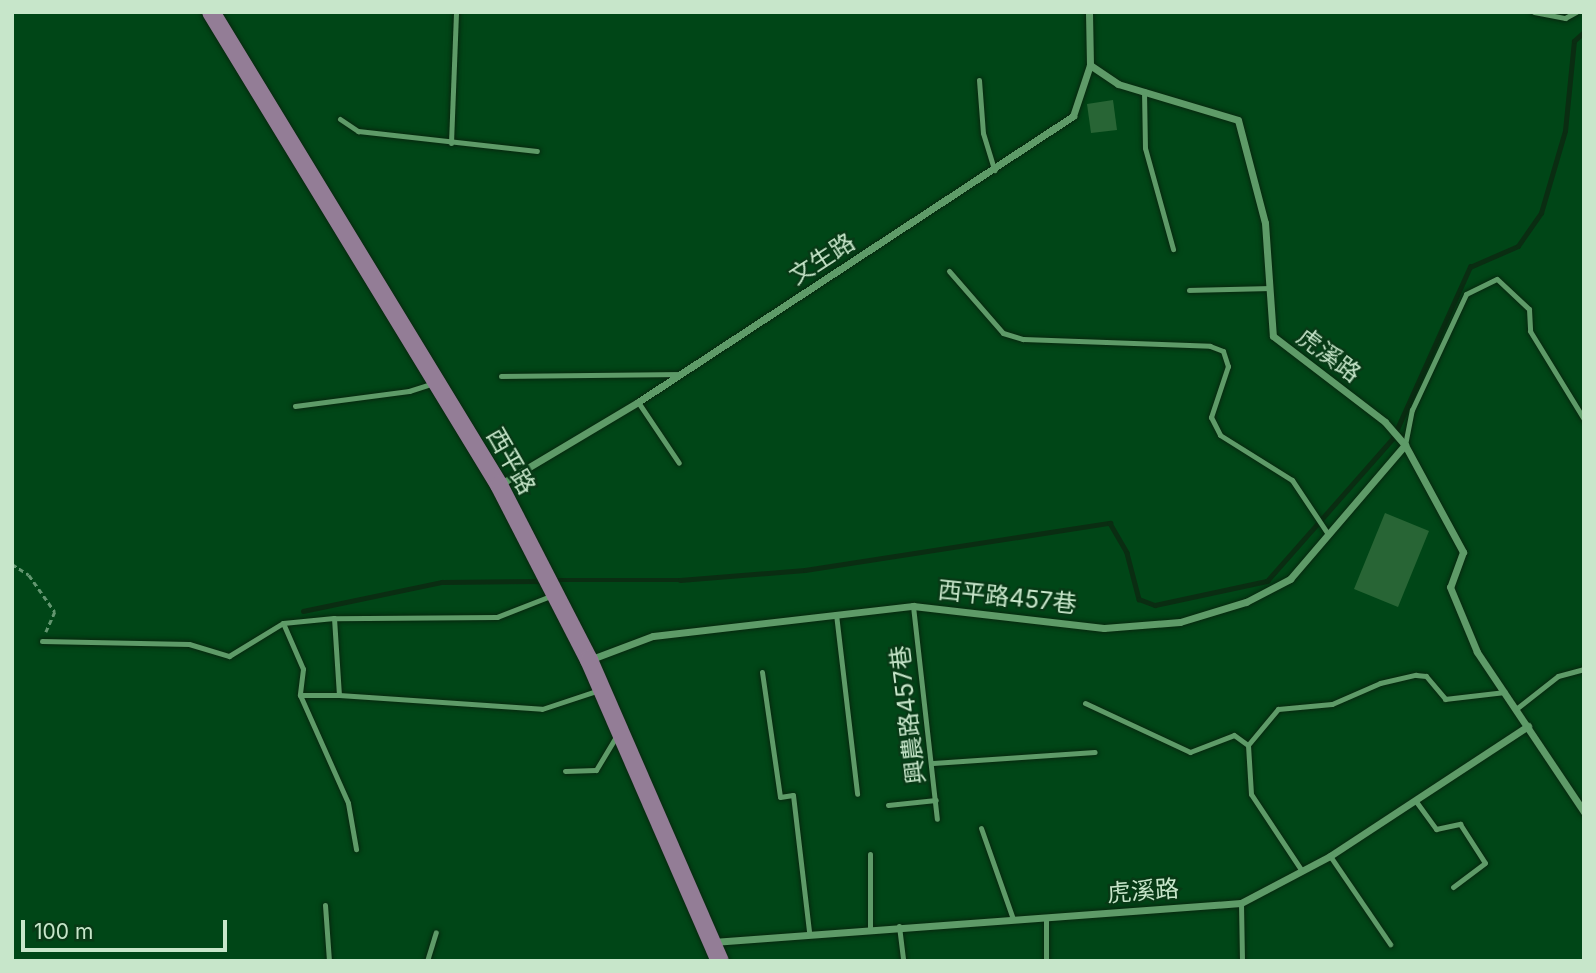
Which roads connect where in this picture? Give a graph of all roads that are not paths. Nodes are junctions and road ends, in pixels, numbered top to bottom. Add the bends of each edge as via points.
1 (211, 12) edge
2 (456, 12) edge
3 (1090, 12) edge
4 (1534, 12) edge
5 (1576, 12) edge
6 (1090, 65) junction
7 (979, 80) dead end
8 (1144, 91) junction
9 (340, 119) dead end
10 (451, 143) junction
11 (537, 150) dead end
12 (994, 170) junction
13 (1173, 249) dead end
14 (949, 271) dead end
15 (1269, 288) junction
16 (1189, 290) dead end
17 (680, 374) junction
18 (501, 376) dead end
19 (436, 382) junction
20 (638, 401) junction
21 (295, 406) dead end
22 (1584, 419) edge
23 (1403, 442) junction
24 (679, 463) dead end
25 (499, 485) junction
26 (1328, 534) junction
27 (555, 594) junction
28 (913, 606) junction
29 (836, 614) junction
30 (334, 618) junction
31 (283, 623) junction
32 (42, 641) road end
33 (589, 660) junction
34 (1584, 669) edge
35 (762, 672) dead end
36 (599, 690) junction
37 (1505, 692) junction
38 (300, 695) junction
39 (339, 695) junction
40 (1085, 703) dead end
41 (1516, 709) junction
42 (1528, 726) junction
43 (618, 733) junction
44 (1248, 745) junction
45 (1095, 752) dead end
46 (933, 763) junction
47 (565, 771) dead end
48 (856, 794) dead end
49 (936, 800) junction
50 (1415, 800) junction
51 (888, 805) dead end
52 (1584, 813) edge
53 (937, 819) dead end
54 (981, 828) dead end
55 (356, 849) dead end
56 (870, 854) dead end
57 (1330, 856) junction
58 (1303, 871) junction
59 (1453, 887) dead end
60 (1241, 903) junction
61 (326, 905) dead end
62 (1045, 918) junction
63 (1013, 919) junction
64 (899, 926) junction
65 (870, 928) junction
66 (809, 932) junction
67 (436, 933) dead end
68 (712, 942) junction
69 (1390, 944) dead end
70 (329, 961) edge
71 (427, 961) edge
72 (720, 961) edge
73 (903, 961) edge
74 (1046, 961) edge
75 (1242, 961) edge

1 - 19 main road, 西平路
2 - 10 lane
3 - 6 street, 文生路
4 - 5 lane via 1565,18
6 - 8 street, 虎溪路 via 1118,84
6 - 12 street, 文生路 via 1073,116
7 - 12 lane via 983,133
8 - 13 lane via 1145,148
8 - 15 street, 虎溪路 via 1238,120 1265,223
9 - 10 lane via 358,131
10 - 11 lane
12 - 17 street, 文生路
14 - 26 lane via 1003,333 1023,339 1210,346 1223,351 1228,366 1211,416 1220,435 1292,480
15 - 16 lane
15 - 23 street, 虎溪路 via 1273,336 1385,422
17 - 18 lane
17 - 20 street, 文生路
19 - 21 lane via 410,391
19 - 25 main road, 西平路
20 - 24 lane
20 - 25 street, 文生路
22 - 23 lane via 1530,331 1529,309 1497,279 1466,295 1412,411
23 - 26 street, 西平路457巷
23 - 37 street, 虎溪路 via 1463,552 1450,587 1477,652
25 - 27 main road, 西平路
26 - 28 street, 西平路457巷 via 1290,579 1246,602 1180,622 1104,628
27 - 30 lane via 497,617
27 - 33 main road, 西平路
28 - 29 street, 西平路457巷
28 - 46 lane, 興農路457巷
29 - 33 street, 西平路457巷 via 653,636
29 - 48 lane
30 - 31 lane
30 - 39 lane
31 - 32 lane via 229,656 181,644
31 - 38 lane via 303,669
33 - 36 main road, 西平路
34 - 41 lane via 1558,676
35 - 66 lane via 780,797 793,795
36 - 39 lane via 542,709
36 - 43 main road, 西平路
37 - 41 street, 虎溪路
37 - 44 lane via 1445,699 1426,676 1416,675 1380,683 1332,704 1278,709
38 - 39 lane
38 - 55 lane via 348,803
40 - 44 lane via 1190,751 1234,735
41 - 42 street, 虎溪路
42 - 50 street, 虎溪路
42 - 52 street, 虎溪路
43 - 47 lane via 596,770
43 - 68 main road, 西平路
44 - 58 lane via 1251,794
45 - 46 lane
46 - 49 lane, 興農路457巷
49 - 51 lane
49 - 53 lane, 興農路457巷
50 - 57 street, 虎溪路
50 - 59 lane via 1436,829 1460,824 1485,863
54 - 63 lane
56 - 65 lane
57 - 58 street, 虎溪路
57 - 69 lane
58 - 60 street, 虎溪路
60 - 62 street, 虎溪路
60 - 75 lane
61 - 70 lane
62 - 63 street, 虎溪路
62 - 74 lane
63 - 64 street, 虎溪路
64 - 65 street, 虎溪路
64 - 73 lane
65 - 66 street, 虎溪路
66 - 68 street, 虎溪路
67 - 71 lane
68 - 72 main road, 西平路

